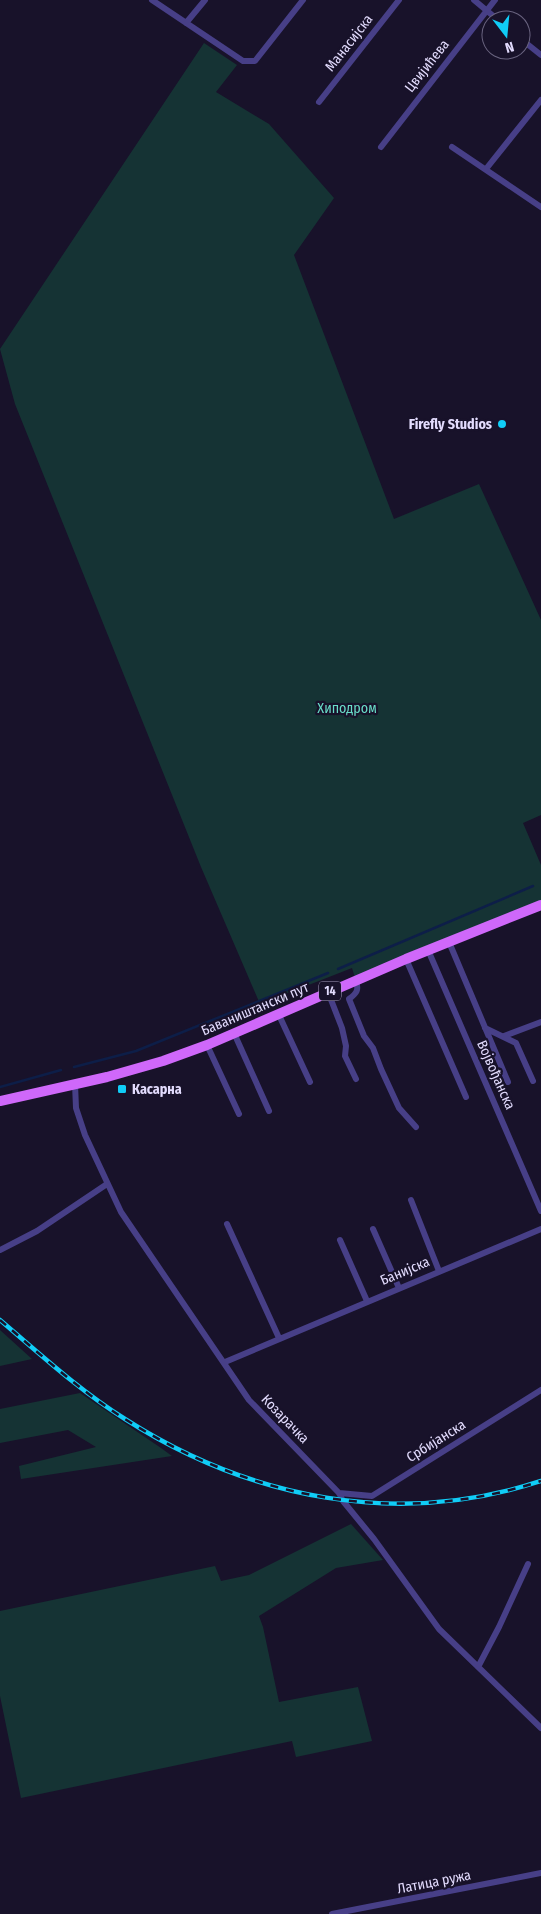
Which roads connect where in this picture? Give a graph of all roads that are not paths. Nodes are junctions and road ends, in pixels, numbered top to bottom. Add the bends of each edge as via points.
1 (152, 0) edge
2 (205, 0) edge
3 (303, 0) edge
4 (399, 0) edge
5 (474, 0) edge
6 (494, 0) edge
7 (486, 10) joint
8 (481, 17) edge
9 (186, 23) junction
10 (531, 47) edge
11 (541, 55) edge
12 (541, 100) edge
13 (319, 102) dead end
14 (381, 147) dead end
15 (452, 147) dead end
16 (486, 170) junction
17 (541, 207) edge
18 (541, 905) edge
19 (449, 942) junction
20 (428, 950) junction
21 (406, 959) junction
22 (356, 981) junction
23 (328, 992) junction
24 (278, 1013) junction
25 (541, 1022) edge
26 (485, 1028) junction
27 (234, 1033) junction
28 (504, 1036) junction
29 (207, 1045) junction
30 (356, 1079) dead end
31 (533, 1081) dead end
32 (310, 1082) dead end
33 (508, 1082) dead end
34 (74, 1084) junction
35 (466, 1097) dead end
36 (0, 1100) edge
37 (269, 1111) dead end
38 (239, 1114) dead end
39 (416, 1127) dead end
40 (107, 1184) junction
41 (411, 1200) dead end
42 (541, 1211) edge
43 (227, 1224) dead end
44 (373, 1229) dead end
45 (541, 1229) edge
46 (340, 1240) dead end
47 (0, 1250) edge
48 (439, 1271) junction
49 (399, 1288) junction
50 (367, 1301) junction
51 (279, 1338) junction
52 (225, 1362) junction
53 (541, 1390) edge
54 (339, 1493) junction
55 (528, 1564) dead end
56 (478, 1667) junction
57 (541, 1728) edge
58 (541, 1873) edge
59 (332, 1914) edge

1 - 9 street
2 - 9 street
3 - 9 street via 255,61 243,61
4 - 13 street, Манасијска
5 - 7 street
6 - 7 street, Цвијићева
8 - 14 street, Цвијићева
10 - 11 street
12 - 16 street
15 - 16 street
16 - 17 street
18 - 19 main road, Баваништански пут / 14
19 - 20 main road, Баваништански пут / 14
19 - 26 street
20 - 21 main road, Баваништански пут / 14
20 - 42 street, Војвођанска
21 - 22 main road, Баваништански пут / 14
21 - 35 street
22 - 23 main road, Баваништански пут / 14
22 - 39 street via 356,994 349,999 364,1036 373,1048 399,1108
23 - 24 main road, Баваништански пут / 14
23 - 30 street via 342,1028 345,1056
24 - 27 main road, Баваништански пут / 14
24 - 32 street
25 - 28 street
26 - 28 street
26 - 33 street
27 - 29 main road, Баваништански пут / 14
27 - 37 street
28 - 31 street via 516,1043
29 - 34 main road, Баваништански пут / 14 via 163,1061
29 - 38 street
34 - 36 main road, Баваништански пут / 14
34 - 40 street, Козарачка via 76,1108
40 - 47 street via 37,1231
40 - 52 street, Козарачка via 121,1212
41 - 48 street
43 - 51 street
44 - 49 street
45 - 48 street, Банијска
46 - 50 street
48 - 49 street, Банијска
49 - 50 street, Банијска
50 - 51 street, Банијска
51 - 52 street, Банијска
52 - 54 street, Козарачка via 249,1400
53 - 54 street, Србијанска via 372,1496
54 - 56 street, Козарачка via 439,1629
55 - 56 street
56 - 57 street, Козарачка
58 - 59 street, Латица ружа

